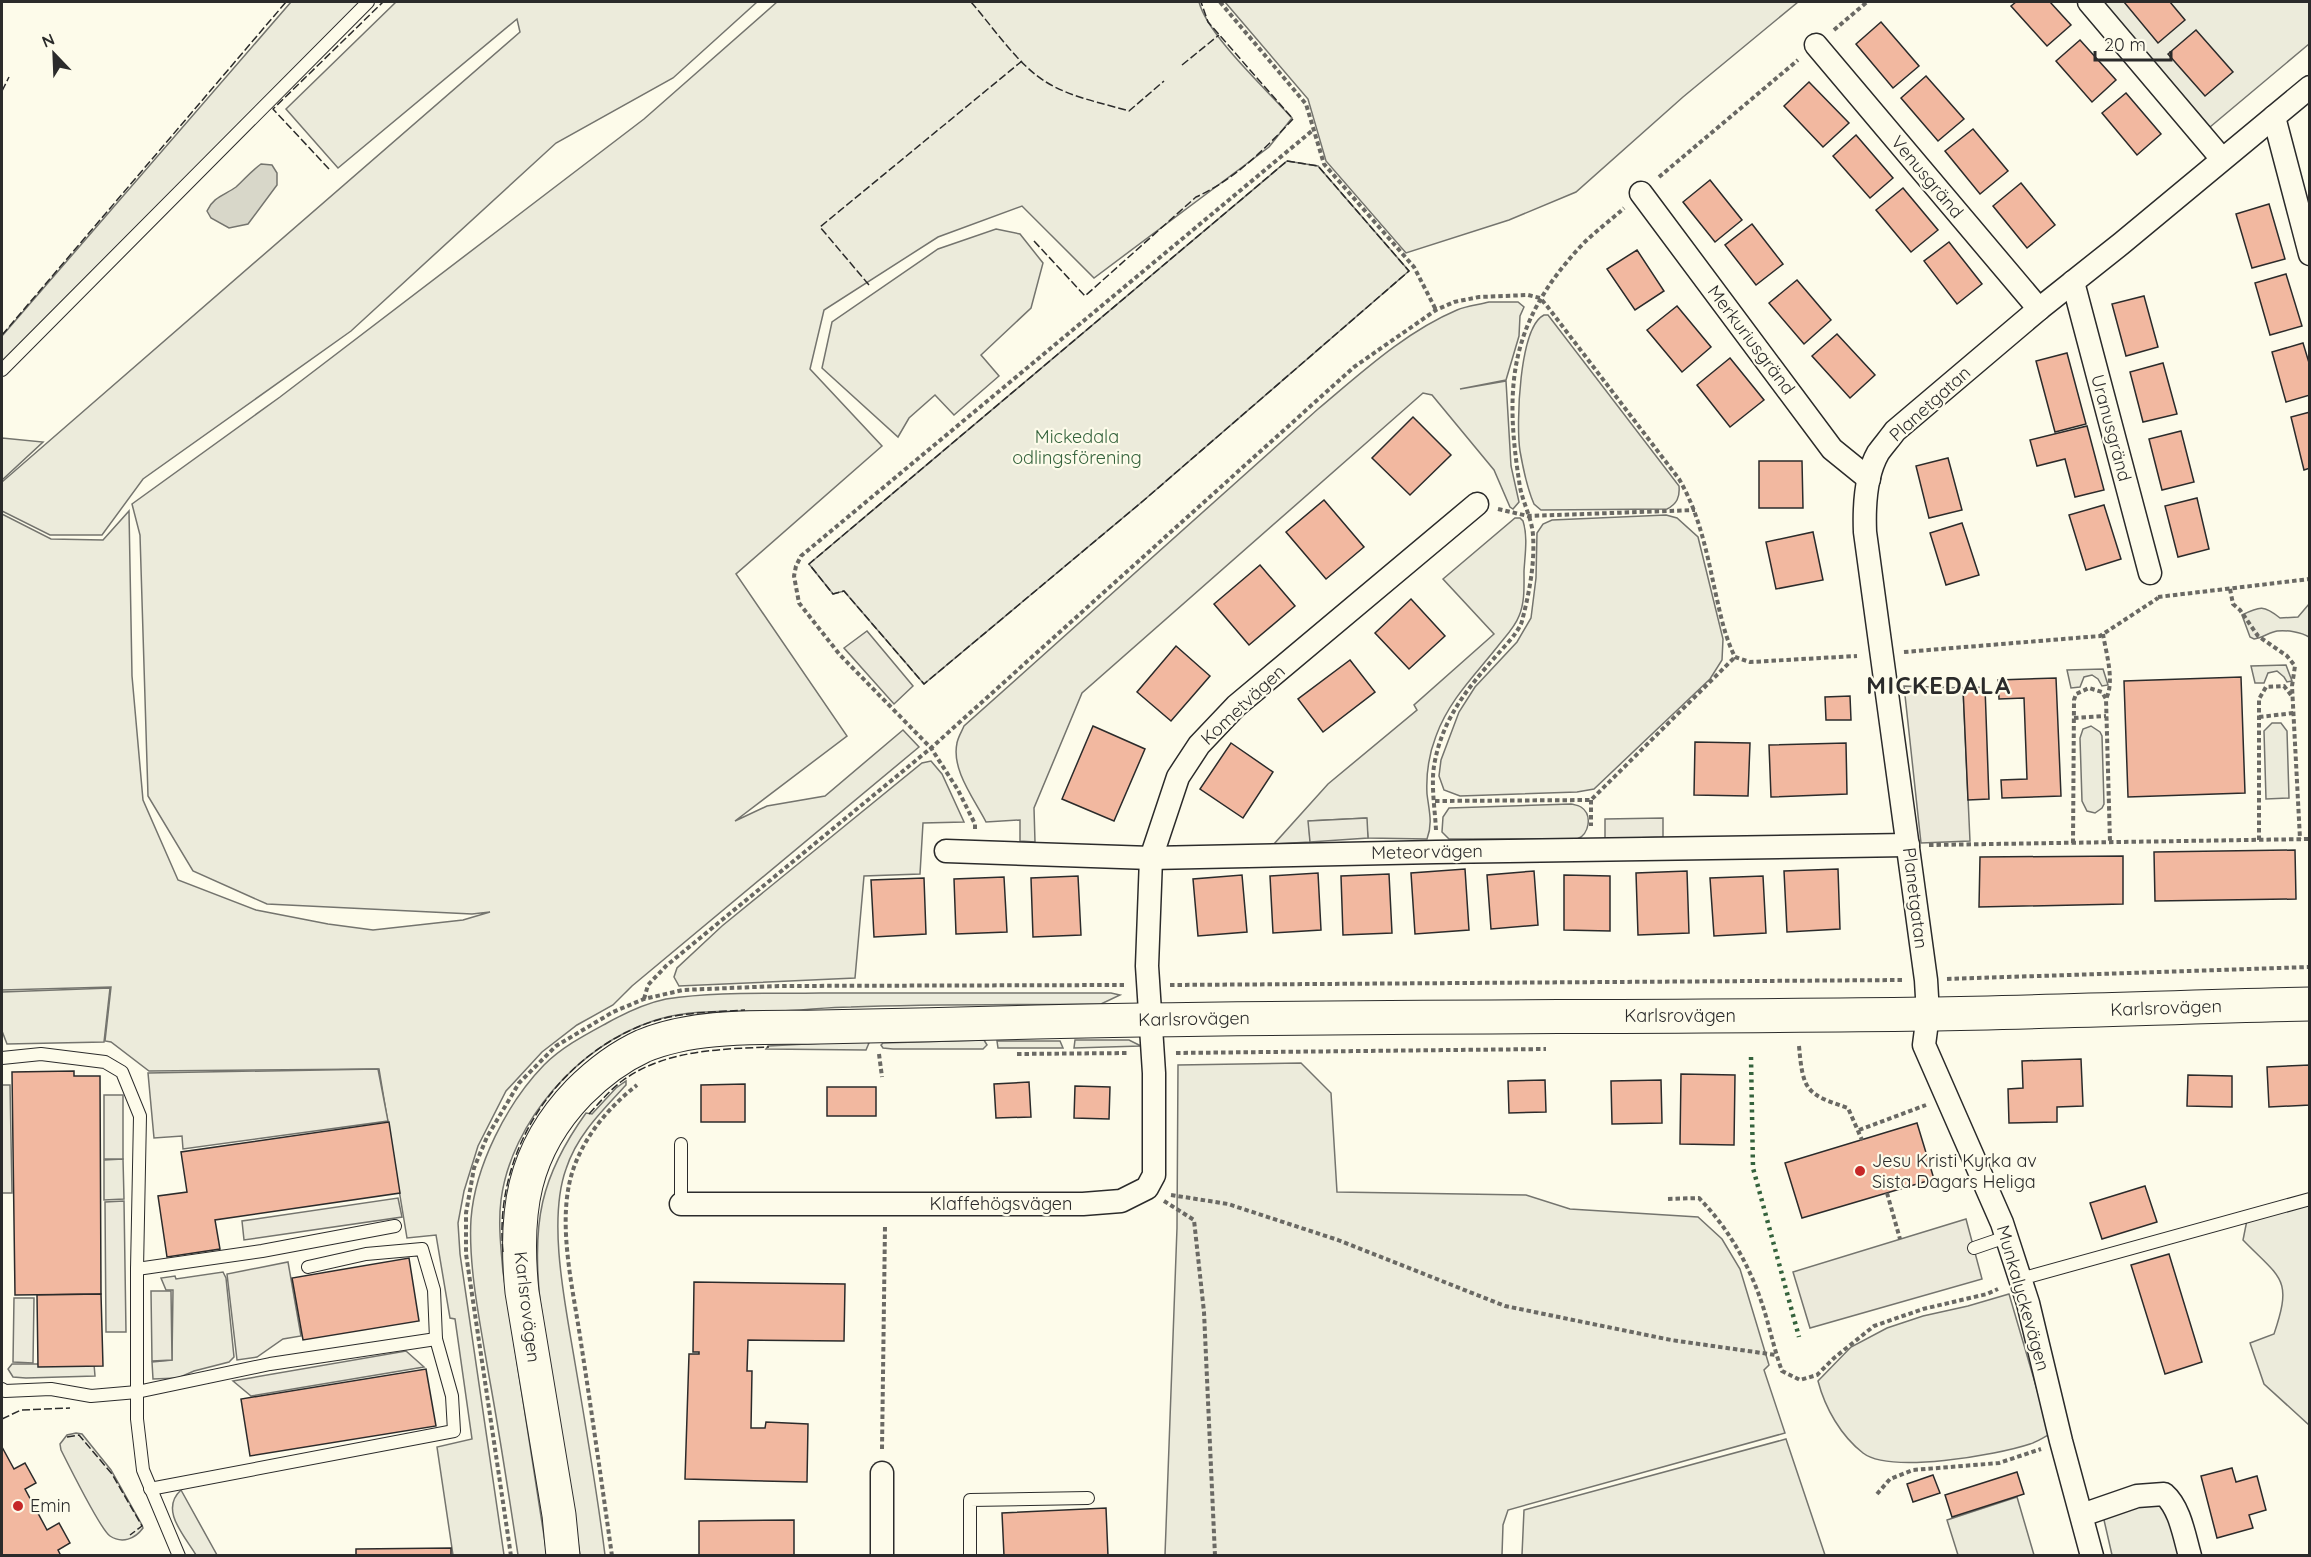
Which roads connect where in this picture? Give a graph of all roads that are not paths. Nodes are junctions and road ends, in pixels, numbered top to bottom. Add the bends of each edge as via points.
1 (368, 2) edge
2 (2089, 2) edge
3 (1816, 45) road end
4 (2310, 87) edge
5 (2274, 117) junction
6 (2222, 159) junction
7 (1641, 193) road end
8 (2310, 254) edge
9 (2073, 282) junction
10 (2039, 309) junction
11 (2, 370) edge
12 (1869, 479) junction
13 (1477, 504) road end
14 (2150, 573) road end
15 (1908, 845) junction
16 (946, 851) dead end
17 (1151, 858) junction
18 (2310, 1004) edge
19 (1928, 1014) junction
20 (1151, 1019) junction
21 (2, 1058) edge
22 (681, 1144) dead end
23 (2310, 1200) edge
24 (681, 1204) joint
25 (395, 1226) dead end
26 (2007, 1237) junction
27 (1974, 1248) dead end
28 (308, 1267) dead end
29 (137, 1269) junction
30 (2020, 1279) junction
31 (436, 1339) junction
32 (2, 1389) edge
33 (137, 1392) junction
34 (882, 1473) road end
35 (150, 1489) junction
36 (1088, 1498) dead end
37 (2082, 1515) junction
38 (179, 1556) edge
39 (563, 1556) edge
40 (882, 1556) edge
41 (970, 1556) edge
42 (2092, 1556) edge
43 (2190, 1556) edge

1 - 11 lane
2 - 6 street
3 - 10 street, Venusgränd
4 - 5 street, Planetgatan
5 - 6 street, Planetgatan
5 - 8 street
6 - 9 street, Planetgatan
7 - 12 street, Merkuriusgränd via 1832,448
9 - 10 street, Planetgatan
9 - 14 street, Uranusgränd
10 - 12 street, Planetgatan via 1896,431 1877,455
12 - 15 street, Planetgatan via 1865,532
13 - 17 street, Kometvägen via 1236,706 1198,745 1178,777
15 - 17 street, Meteorvägen
15 - 19 street, Planetgatan
16 - 17 street, Meteorvägen
17 - 20 street, Kometvägen via 1147,966
18 - 19 street, Karlsrovägen
19 - 20 street, Karlsrovägen
19 - 26 street, Munkalyckevägen via 1924,1045
20 - 24 street, Klaffehögsvägen via 1154,1175 1147,1188 1121,1201
20 - 39 street, Karlsrovägen via 690,1033 642,1047 595,1076 542,1140 530,1166 519,1227 522,1292
21 - 29 lane via 52,1055 105,1062 122,1072 140,1116
22 - 24 lane
23 - 30 lane
25 - 29 lane
26 - 27 lane
26 - 30 street, Munkalyckevägen
28 - 31 lane via 366,1254 422,1249 434,1290
29 - 33 lane
30 - 37 street, Munkalyckevägen
31 - 33 lane via 270,1364
31 - 35 lane via 452,1396 454,1431
32 - 33 lane via 51,1389 91,1396
33 - 35 lane via 142,1470
34 - 40 street
35 - 38 lane
36 - 41 lane via 970,1500
37 - 42 street, Munkalyckevägen
37 - 43 street via 2137,1496 2164,1494 2171,1500

